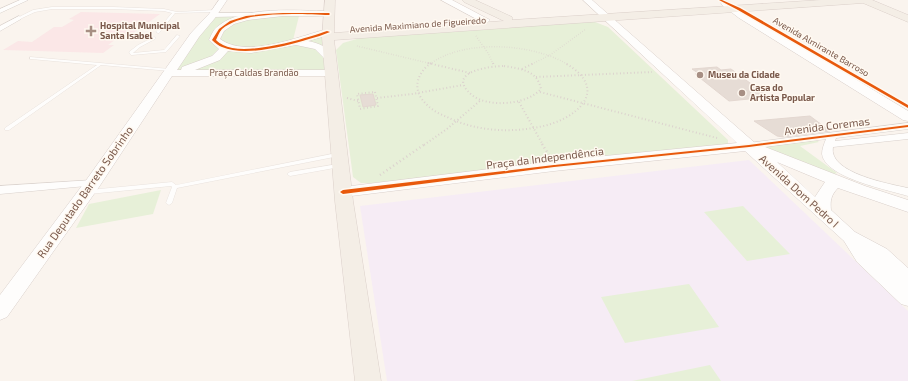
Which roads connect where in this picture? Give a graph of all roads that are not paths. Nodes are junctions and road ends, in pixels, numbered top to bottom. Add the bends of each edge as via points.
1 (25, 0) edge
2 (223, 0) edge
3 (330, 0) edge
4 (445, 0) edge
5 (467, 0) edge
6 (587, 0) edge
7 (808, 0) edge
8 (864, 0) edge
9 (883, 0) edge
10 (729, 5) edge
11 (908, 10) edge
12 (0, 11) edge
13 (174, 12) junction
14 (213, 14) junction
15 (329, 14) junction
16 (263, 15) junction
17 (604, 15) junction
18 (18, 18) joint
19 (508, 19) junction
20 (908, 19) edge
21 (485, 20) junction
22 (0, 28) edge
23 (218, 31) junction
24 (158, 32) dead end
25 (196, 34) junction
26 (328, 35) junction
27 (178, 36) dead end
28 (154, 38) dead end
29 (296, 42) junction
30 (226, 47) junction
31 (329, 57) junction
32 (31, 58) dead end
33 (99, 65) junction
34 (172, 72) junction
35 (331, 73) junction
36 (908, 107) edge
37 (908, 117) edge
38 (908, 126) edge
39 (8, 129) dead end
40 (908, 136) edge
41 (831, 140) junction
42 (752, 148) junction
43 (340, 160) junction
44 (290, 174) dead end
45 (841, 177) junction
46 (175, 187) junction
47 (90, 188) junction
48 (0, 190) edge
49 (908, 192) edge
50 (343, 197) junction
51 (169, 203) dead end
52 (908, 206) edge
53 (823, 212) junction
54 (849, 236) junction
55 (908, 279) edge
56 (908, 298) edge
57 (0, 311) edge
58 (368, 381) edge

1 - 12 street
2 - 14 street
3 - 15 main road
4 - 21 street
5 - 19 main road
6 - 17 street
7 - 10 main road
8 - 10 main road
8 - 20 main road
9 - 11 main road
10 - 17 main road
10 - 36 street, Avenida Almirante Barroso
10 - 37 street, Avenida Almirante Barroso
13 - 14 lane
13 - 18 lane via 52,8 34,11
13 - 24 lane
14 - 16 street
14 - 23 street via 224,19
14 - 25 street
15 - 16 street
15 - 26 main road
16 - 23 street via 236,20
17 - 19 main road
17 - 26 main road
17 - 42 street
18 - 22 street
19 - 21 main road, Avenida Maximiano de Figueiredo
21 - 26 main road, Avenida Maximiano de Figueiredo
23 - 25 street via 203,37
23 - 30 street via 214,40
25 - 34 street
26 - 29 street
26 - 31 main road
27 - 28 lane via 165,51 132,54 131,52 139,46
29 - 30 street via 253,50
29 - 31 street via 319,48
30 - 34 street, Praça Caldas Brandão via 216,58
31 - 35 main road
32 - 33 lane
33 - 34 lane
33 - 39 lane
34 - 35 street, Praça Caldas Brandão
34 - 47 street, Rua Deputado Barreto Sobrinho
35 - 43 main road
38 - 41 street, Avenida Coremas
40 - 41 street, Avenida Coremas via 842,144
41 - 42 street, Avenida Coremas
41 - 45 street via 828,157
42 - 45 street
42 - 50 street
42 - 50 street, Praça da Independência via 554,166
42 - 53 street, Avenida Dom Pedro I
43 - 44 lane
43 - 46 lane
43 - 50 main road
45 - 49 street
45 - 52 street
45 - 53 street via 824,195
46 - 47 lane via 167,184
46 - 51 lane
47 - 48 street
47 - 57 street, Rua Deputado Barreto Sobrinho
50 - 58 main road
53 - 54 street, Avenida Dom Pedro I
54 - 55 street, Avenida Dom Pedro I via 880,254
54 - 56 street, Avenida Dom Pedro I via 864,257

